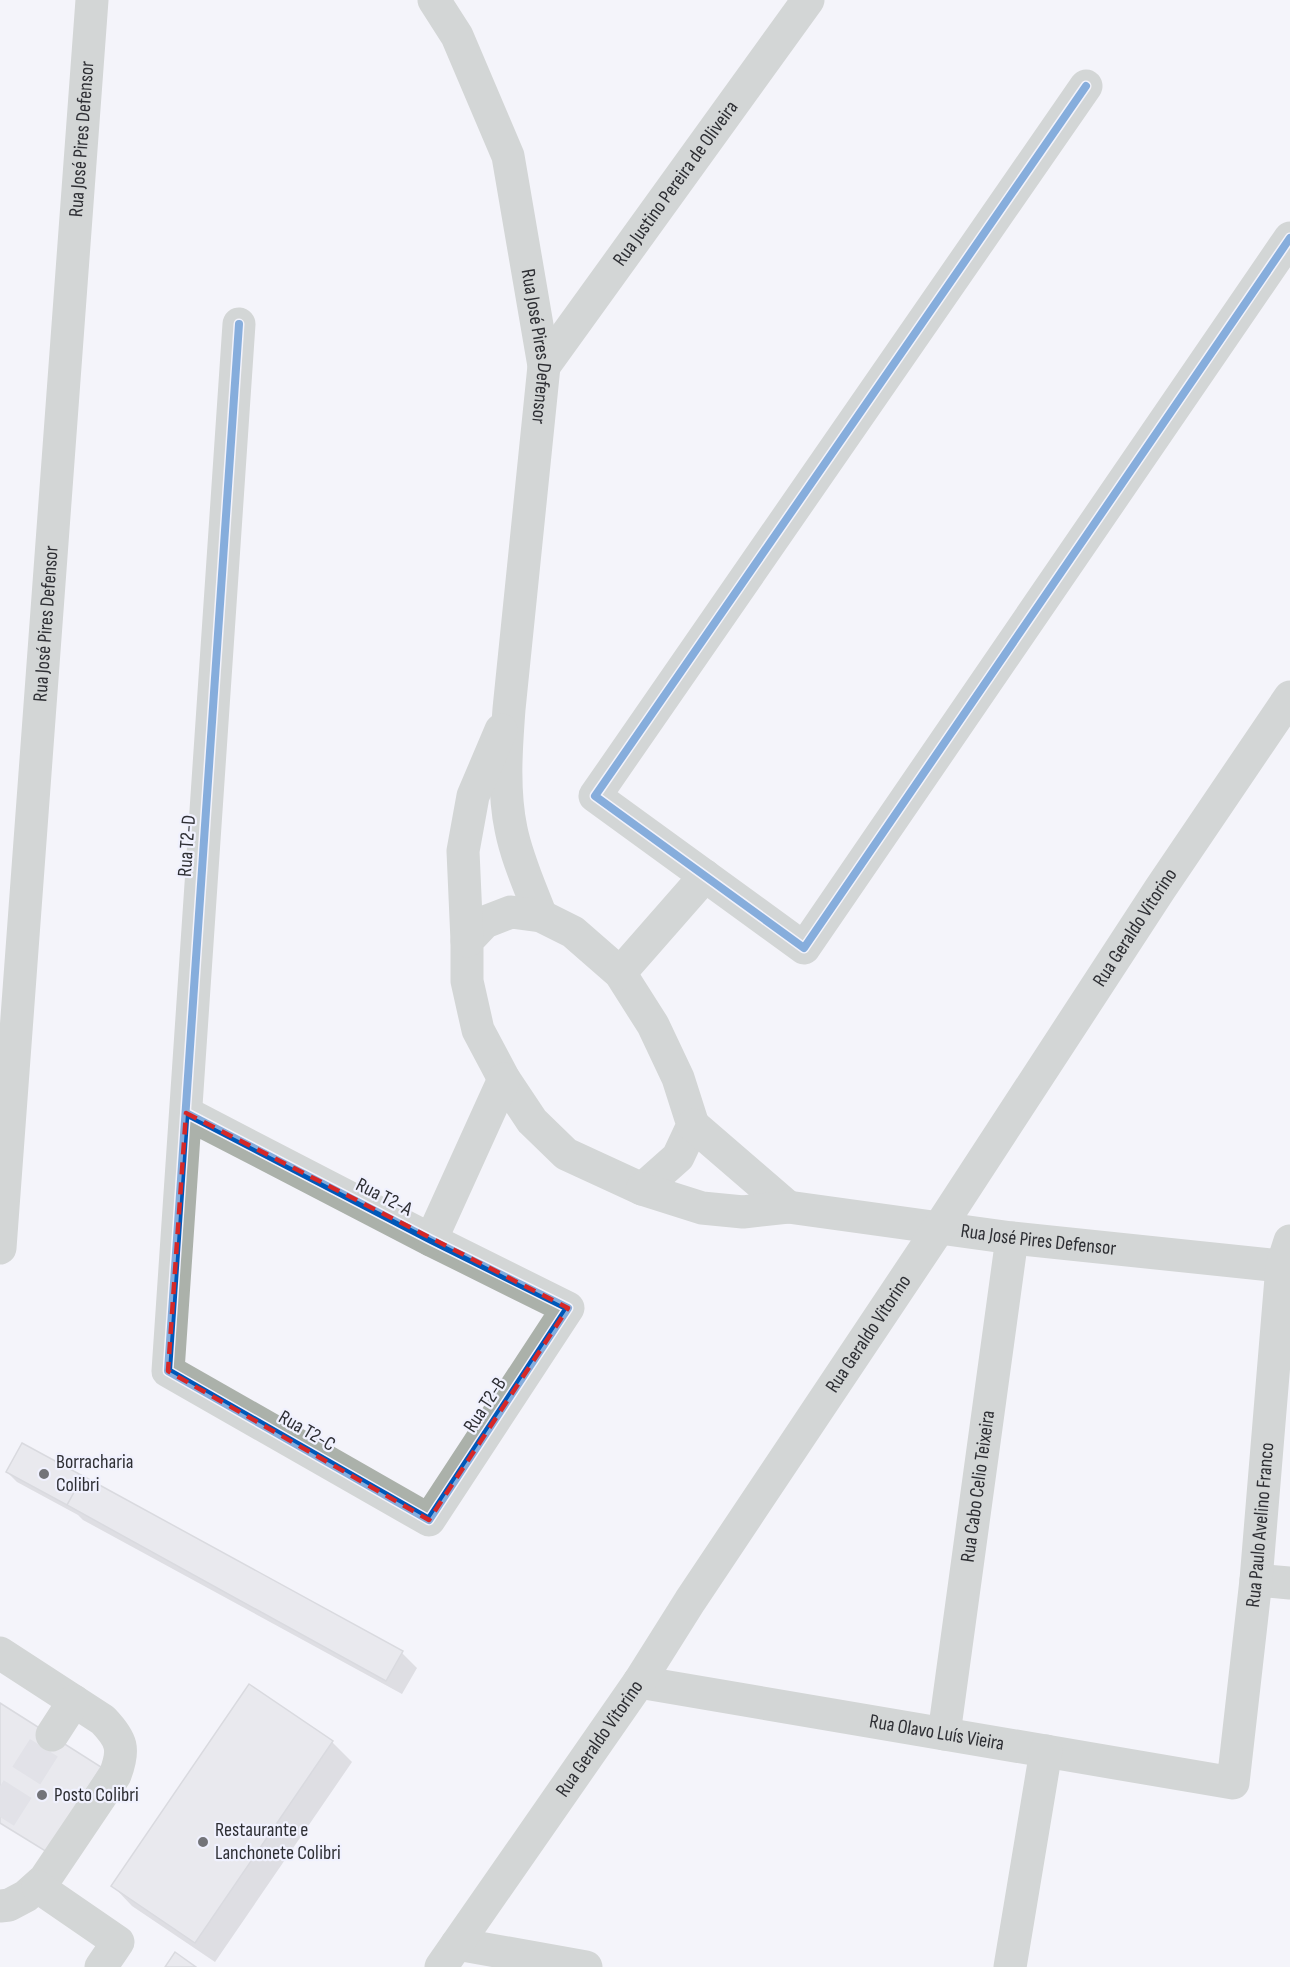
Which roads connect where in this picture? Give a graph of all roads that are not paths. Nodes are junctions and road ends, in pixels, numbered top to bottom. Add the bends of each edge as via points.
1 (92, 0) edge
2 (434, 0) edge
3 (808, 0) edge
4 (1086, 86) dead end
5 (1290, 238) edge
6 (239, 324) dead end
7 (544, 366) junction
8 (1290, 698) edge
9 (509, 709) junction
10 (705, 876) junction
11 (541, 916) junction
12 (467, 941) junction
13 (620, 973) junction
14 (504, 1079) junction
15 (186, 1113) junction
16 (693, 1125) junction
17 (642, 1189) junction
18 (788, 1207) junction
19 (939, 1228) junction
20 (1012, 1238) junction
21 (430, 1240) junction
22 (0, 1248) edge
23 (1287, 1258) edge
24 (568, 1308) joint
25 (168, 1371) joint
26 (429, 1520) joint
27 (1256, 1580) junction
28 (1290, 1583) edge
29 (2, 1660) edge
30 (639, 1682) junction
31 (74, 1701) junction
32 (944, 1734) junction
33 (52, 1735) tunnel mouth
34 (1046, 1751) junction
35 (1233, 1783) joint
36 (38, 1887) junction
37 (0, 1906) edge
38 (449, 1955) edge
39 (101, 1967) edge
40 (586, 1967) edge
41 (1010, 1967) edge

1 - 22 street, Rua José Pires Defensor
2 - 7 street, Rua José Pires Defensor via 458,36 508,156
3 - 7 street, Rua Justino Pereira de Oliveira
4 - 10 street via 595,796
5 - 10 street via 804,948
6 - 15 street, Rua T2-D
7 - 9 street, Rua José Pires Defensor
8 - 19 street, Rua Geraldo Vitorino
9 - 11 street, Rua José Pires Defensor via 506,792 511,829
9 - 12 street, Rua José Pires Defensor via 473,796 463,851
10 - 13 street
11 - 12 street via 511,912 485,922
11 - 13 street via 573,932
12 - 14 street, Rua José Pires Defensor via 467,981 478,1030
13 - 16 street via 653,1025 678,1078
14 - 17 street, Rua José Pires Defensor via 532,1121 566,1154
14 - 21 street
15 - 21 street, Rua T2-A
15 - 25 street, Rua T2-D
16 - 17 street via 678,1157
16 - 18 street
17 - 18 street, Rua José Pires Defensor via 702,1208 743,1212
18 - 19 street, Rua José Pires Defensor
19 - 20 street, Rua José Pires Defensor
19 - 30 street, Rua Geraldo Vitorino
20 - 23 street, Rua José Pires Defensor
20 - 32 street, Rua Cabo Celio Teixeira
21 - 24 street, Rua T2-A
23 - 27 street, Rua Paulo Avelino Franco
24 - 26 street, Rua T2-B
25 - 26 street, Rua T2-C
27 - 28 street
27 - 35 street, Rua Paulo Avelino Franco
29 - 31 street
30 - 32 street, Rua Olavo Luís Vieira
30 - 38 street, Rua Geraldo Vitorino
31 - 33 street
31 - 36 street via 113,1731 121,1744 121,1760 115,1775
32 - 34 street, Rua Olavo Luís Vieira
34 - 35 street, Rua Olavo Luís Vieira
34 - 41 street
36 - 37 street via 9,1905
36 - 39 street via 118,1942
38 - 40 street

